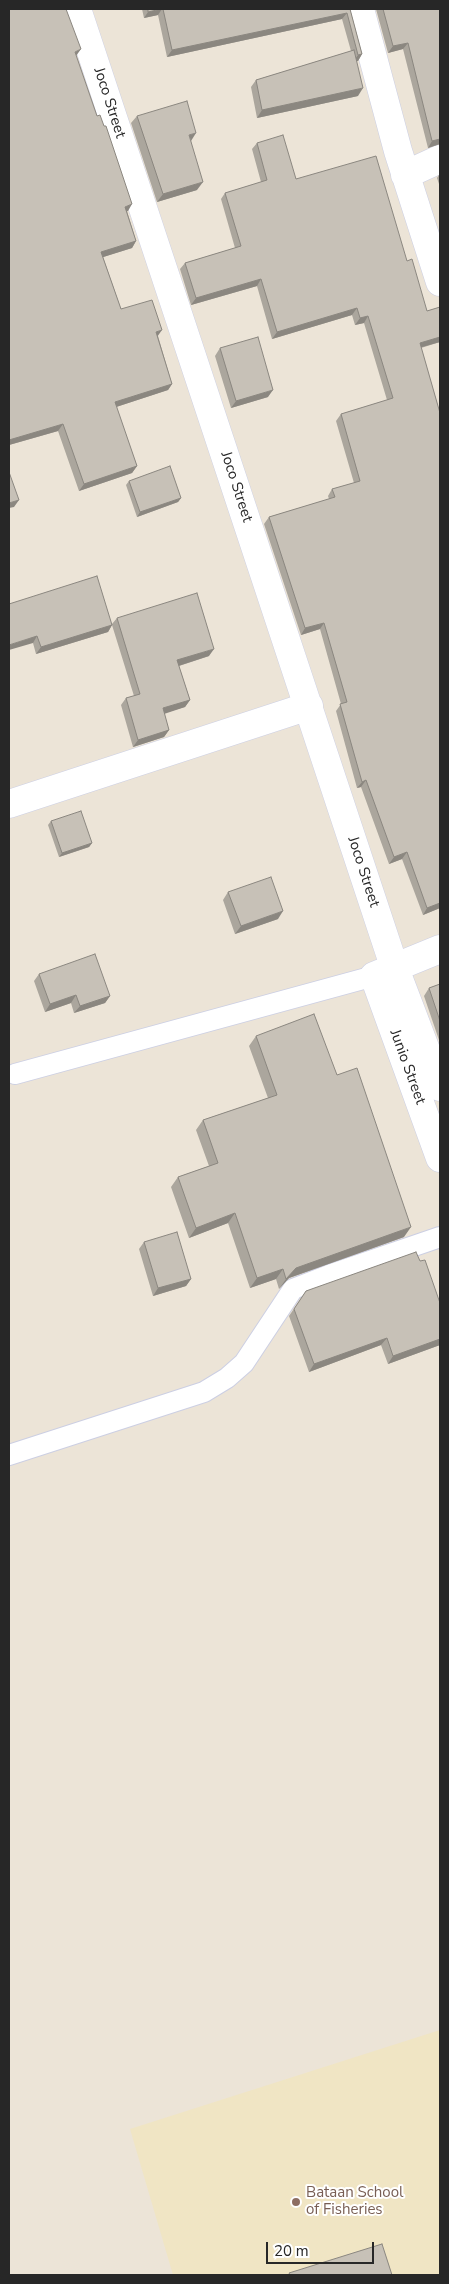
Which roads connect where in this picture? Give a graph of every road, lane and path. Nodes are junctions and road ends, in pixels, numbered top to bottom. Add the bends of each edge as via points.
1 (77, 9) edge
2 (360, 9) edge
3 (440, 159) edge
4 (405, 175) junction
5 (440, 282) edge
6 (309, 706) junction
7 (9, 804) edge
8 (440, 949) edge
9 (384, 971) junction
10 (15, 1074) dead end
11 (440, 1086) edge
12 (440, 1158) edge
13 (440, 1237) edge
14 (9, 1455) edge

1 - 6 street, Joco Street
2 - 4 street
3 - 4 street
4 - 5 street
6 - 7 street
6 - 9 street, Joco Street
8 - 9 street
9 - 10 lane
9 - 11 street, Junio Street
9 - 12 street, Junio Street
13 - 14 lane via 293,1289 244,1363 204,1392

